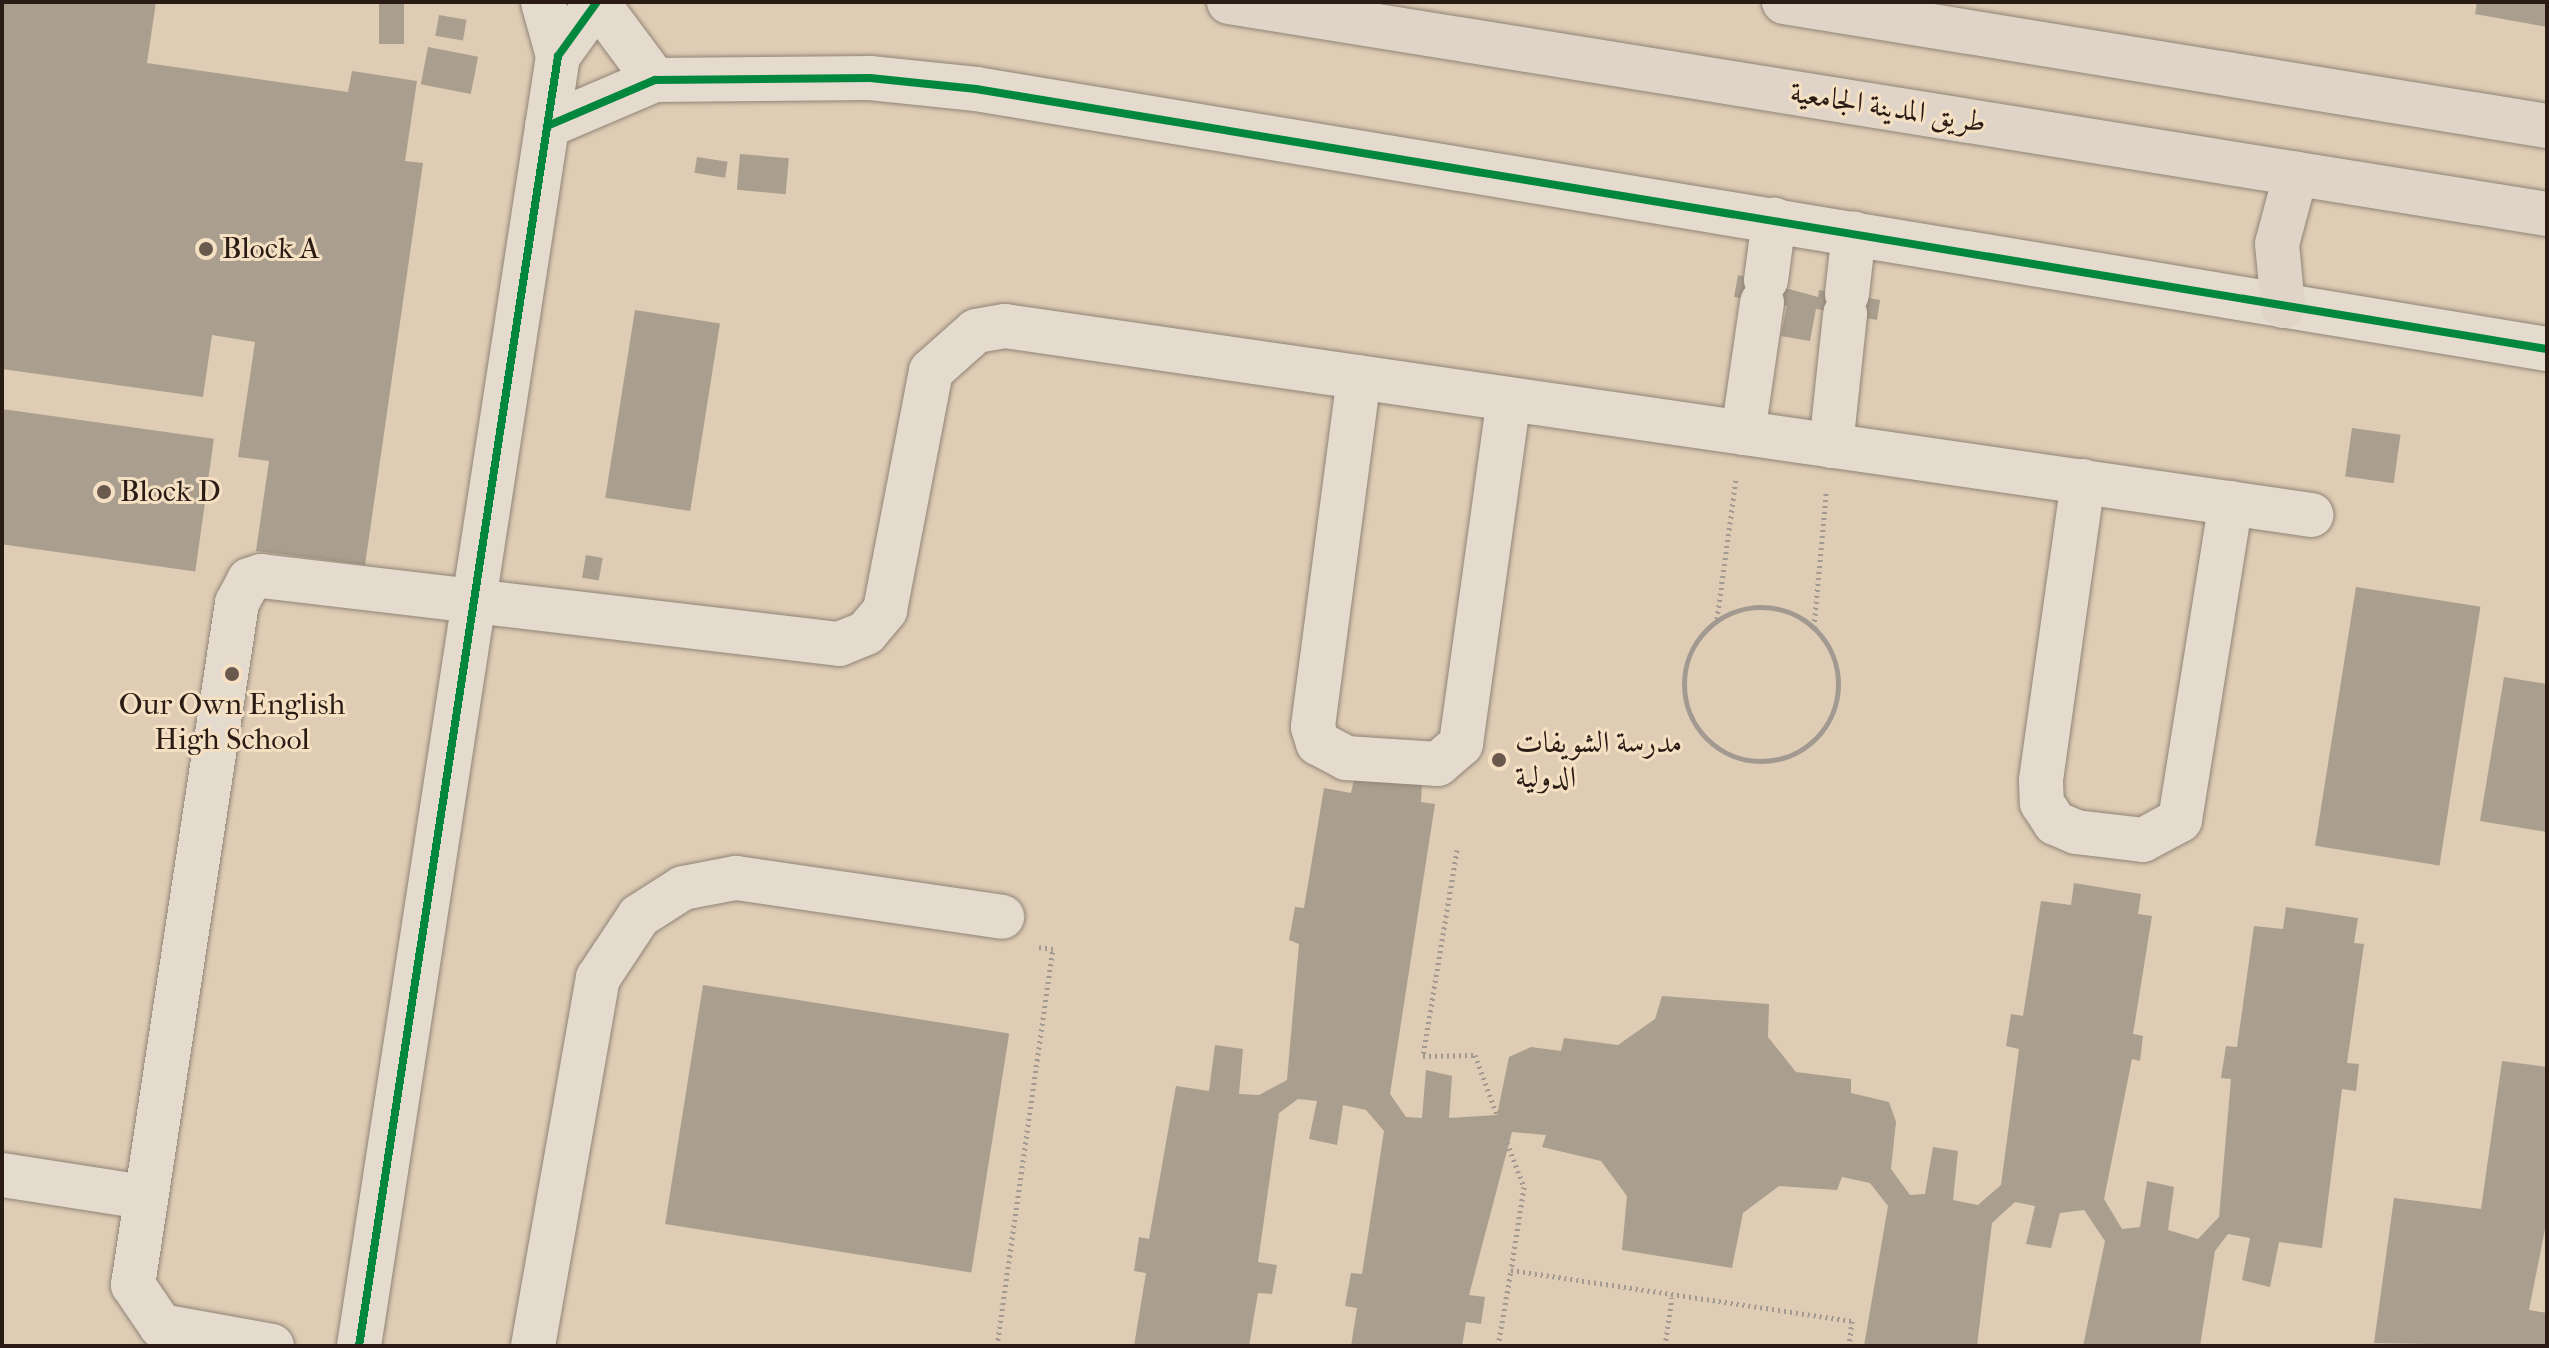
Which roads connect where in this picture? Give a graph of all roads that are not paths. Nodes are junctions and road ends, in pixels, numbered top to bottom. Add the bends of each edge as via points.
1 (543, 2) edge
2 (597, 2) edge
3 (1229, 2) edge
4 (1784, 2) edge
5 (558, 56) junction
6 (655, 80) junction
7 (547, 126) junction
8 (2547, 126) edge
9 (2296, 173) junction
10 (2547, 214) edge
11 (1774, 220) junction
12 (1854, 233) junction
13 (2283, 306) junction
14 (2547, 349) edge
15 (1359, 377) junction
16 (1509, 399) junction
17 (1743, 433) junction
18 (1831, 446) junction
19 (2083, 481) junction
20 (2231, 503) junction
21 (2311, 515) dead end
22 (472, 602) junction
23 (1014, 931) road end
24 (2, 1175) edge
25 (144, 1197) junction
26 (248, 1344) edge
27 (359, 1346) edge
28 (533, 1346) edge

1 - 5 street
2 - 5 street
2 - 6 street
3 - 9 main road, طريق المدينة الجامعية
4 - 8 main road
5 - 7 street
6 - 7 street
6 - 11 street via 870,78 976,89
7 - 22 street
9 - 10 main road, طريق المدينة الجامعية
9 - 13 main road via 2277,244
11 - 12 street
11 - 17 street
12 - 13 street
12 - 18 street
13 - 14 street
15 - 16 street
15 - 16 street via 1313,727 1318,743 1346,758 1438,764 1461,744
15 - 22 street via 1005,326 976,331 931,371 893,583 885,610 866,633 839,644 810,643
16 - 17 street
17 - 18 street
18 - 19 street
19 - 20 street
19 - 20 street via 2041,780 2042,803 2055,823 2076,832 2143,840 2180,820
20 - 21 street
22 - 25 street via 261,576 240,590
22 - 27 street
23 - 28 street via 736,878 683,888 639,916 598,978
24 - 25 street
25 - 26 street via 133,1285 143,1307 161,1326

